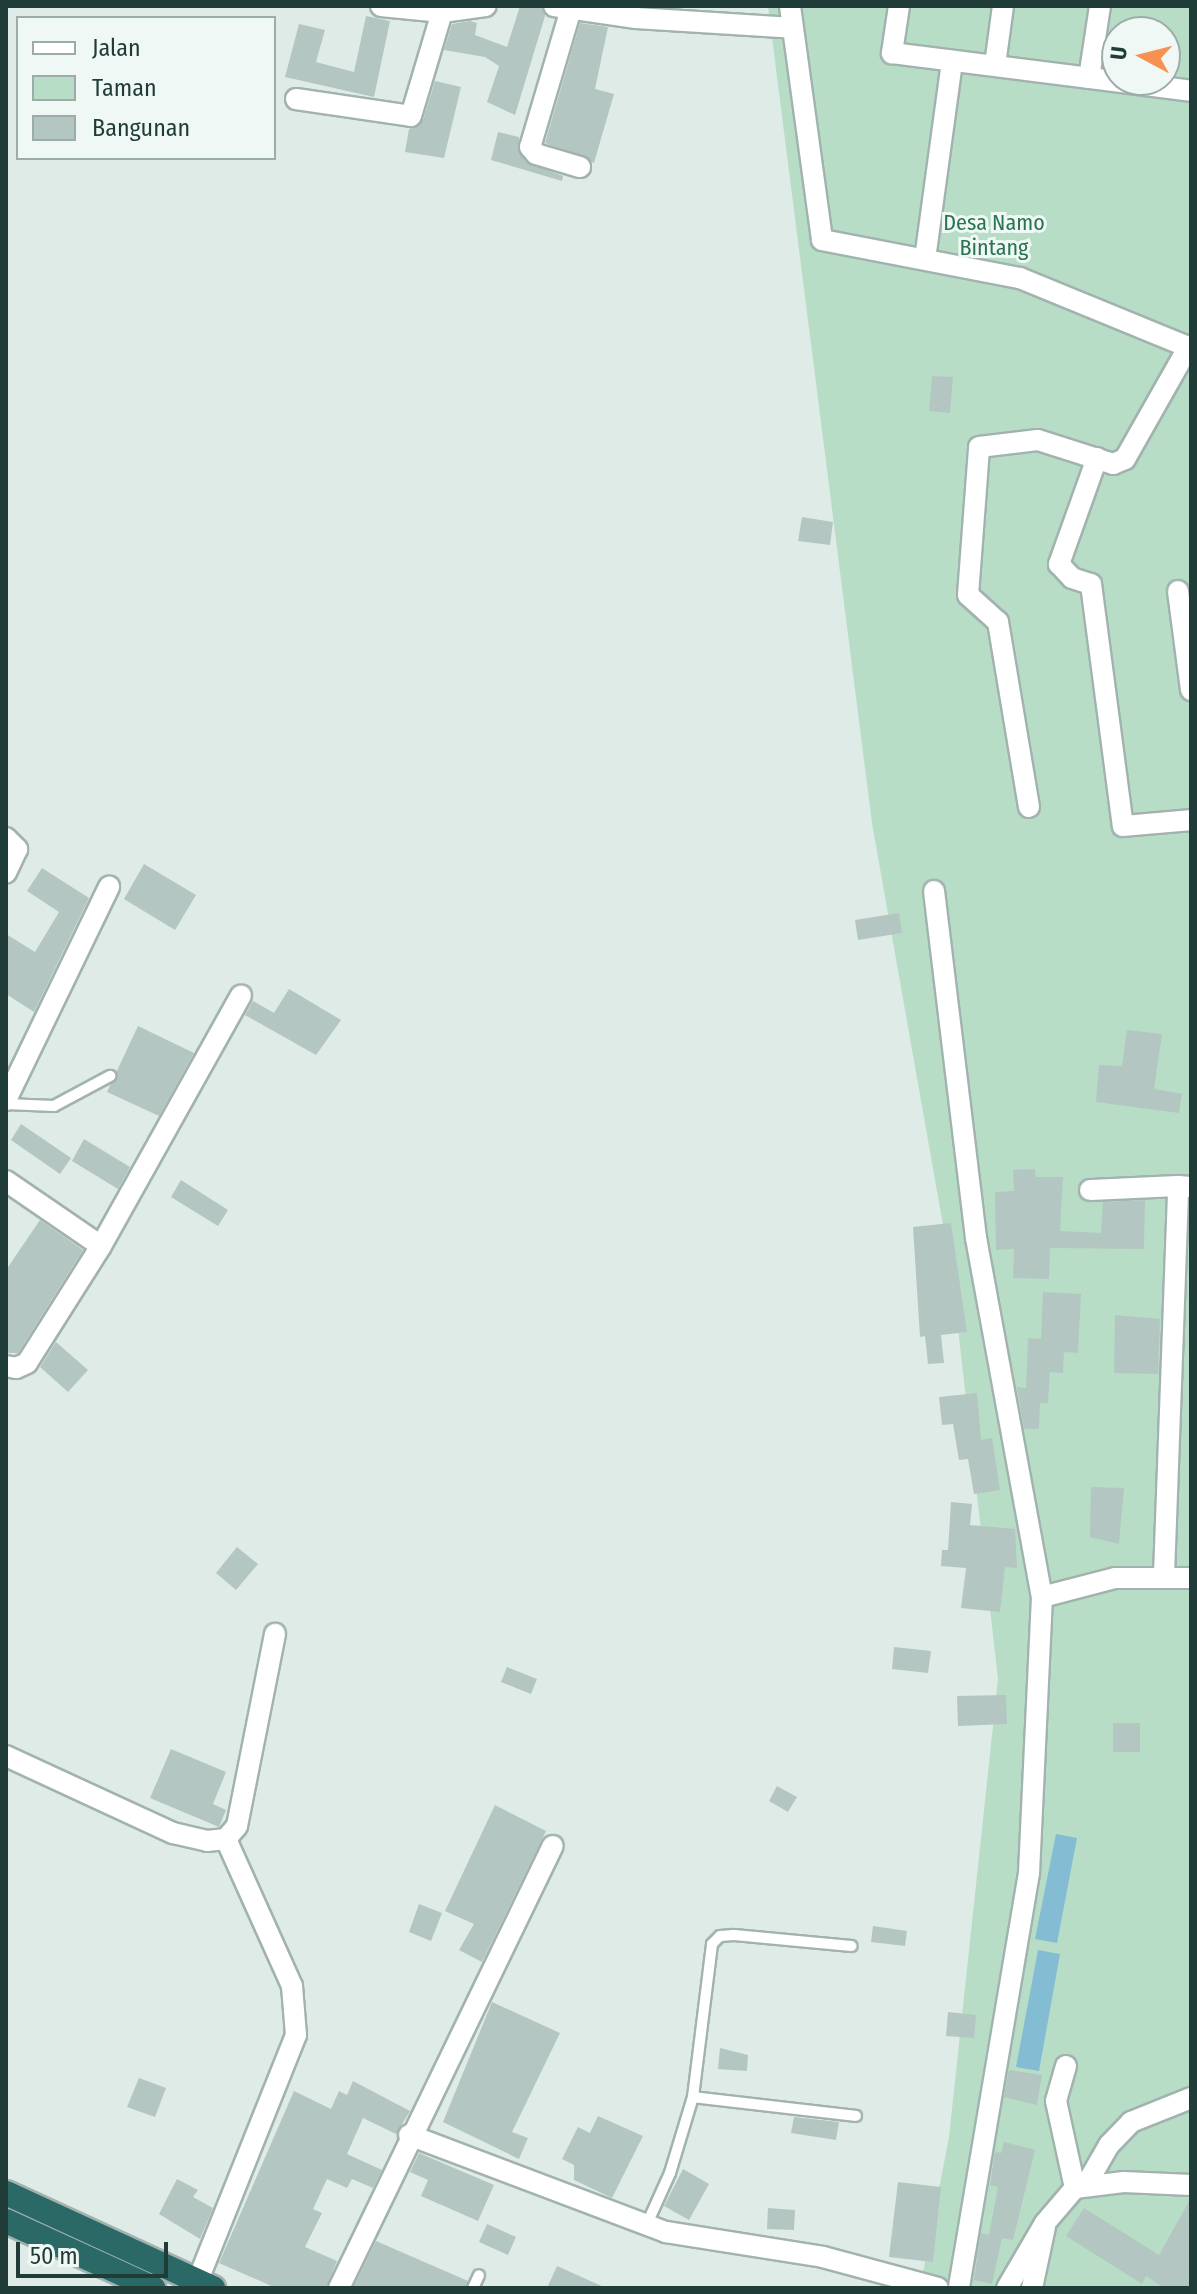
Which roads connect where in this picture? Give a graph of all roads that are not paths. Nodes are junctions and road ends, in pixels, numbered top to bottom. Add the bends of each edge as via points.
1 (381, 6) edge
2 (486, 6) edge
3 (790, 6) edge
4 (899, 6) edge
5 (1003, 6) edge
6 (1100, 6) edge
7 (562, 8) edge
8 (442, 12) junction
9 (793, 28) junction
10 (952, 61) junction
11 (995, 65) junction
12 (1089, 78) junction
13 (1190, 87) edge
14 (296, 99) dead end
15 (580, 167) dead end
16 (925, 259) junction
17 (1190, 347) edge
18 (1097, 458) junction
19 (1178, 591) dead end
20 (1191, 690) edge
21 (1029, 807) dead end
22 (1191, 820) edge
23 (6, 838) edge
24 (6, 873) edge
25 (109, 887) dead end
26 (934, 891) dead end
27 (241, 996) dead end
28 (110, 1076) dead end
29 (6, 1102) edge
30 (6, 1181) edge
31 (1185, 1186) edge
32 (1090, 1190) dead end
33 (101, 1246) junction
34 (6, 1366) edge
35 (1164, 1575) junction
36 (1191, 1578) edge
37 (1042, 1597) junction
38 (275, 1634) dead end
39 (6, 1756) edge
40 (226, 1839) junction
41 (553, 1846) dead end
42 (851, 1946) dead end
43 (1066, 2066) dead end
44 (693, 2097) junction
45 (1191, 2098) edge
46 (856, 2116) dead end
47 (409, 2135) junction
48 (1191, 2185) edge
49 (1081, 2187) junction
50 (6, 2193) edge
51 (6, 2221) edge
52 (1045, 2223) junction
53 (646, 2226) junction
54 (479, 2275) dead end
55 (205, 2284) edge
56 (153, 2288) edge
57 (339, 2288) edge
58 (473, 2288) edge
59 (938, 2288) edge
60 (959, 2288) edge
61 (1007, 2288) edge
62 (1032, 2288) edge

1 - 8 street
2 - 8 street
3 - 9 street
4 - 10 street via 892,53
5 - 11 street
6 - 12 street
7 - 9 street
7 - 15 street via 530,147 536,154
8 - 14 street via 411,116
9 - 16 street via 822,240
10 - 11 street
10 - 16 street
11 - 12 street
12 - 13 street
16 - 17 street via 1020,278
17 - 18 street via 1125,459 1113,464
18 - 21 street via 1038,440 979,447 968,595 998,622
18 - 22 street via 1059,564 1072,578 1091,584 1123,826
19 - 20 street
23 - 24 street via 17,849
25 - 29 street
26 - 37 street via 976,1238
27 - 33 street
28 - 29 lane via 54,1106
30 - 33 street
31 - 32 street
31 - 35 street
33 - 34 street via 27,1363
35 - 36 street
35 - 37 street via 1115,1578
37 - 60 street via 1029,1873
38 - 40 street via 237,1826
39 - 40 street via 173,1833 207,1841
40 - 55 street via 292,1986 296,2035
41 - 47 street
42 - 44 lane via 720,1936 712,1944
43 - 49 street via 1056,2101
44 - 46 lane
44 - 53 lane via 670,2173
45 - 49 street via 1131,2122
47 - 53 street
47 - 57 street
48 - 49 street
49 - 52 street
50 - 55 highway
51 - 56 highway
52 - 61 street
52 - 62 street
53 - 59 street via 823,2257
54 - 58 lane

